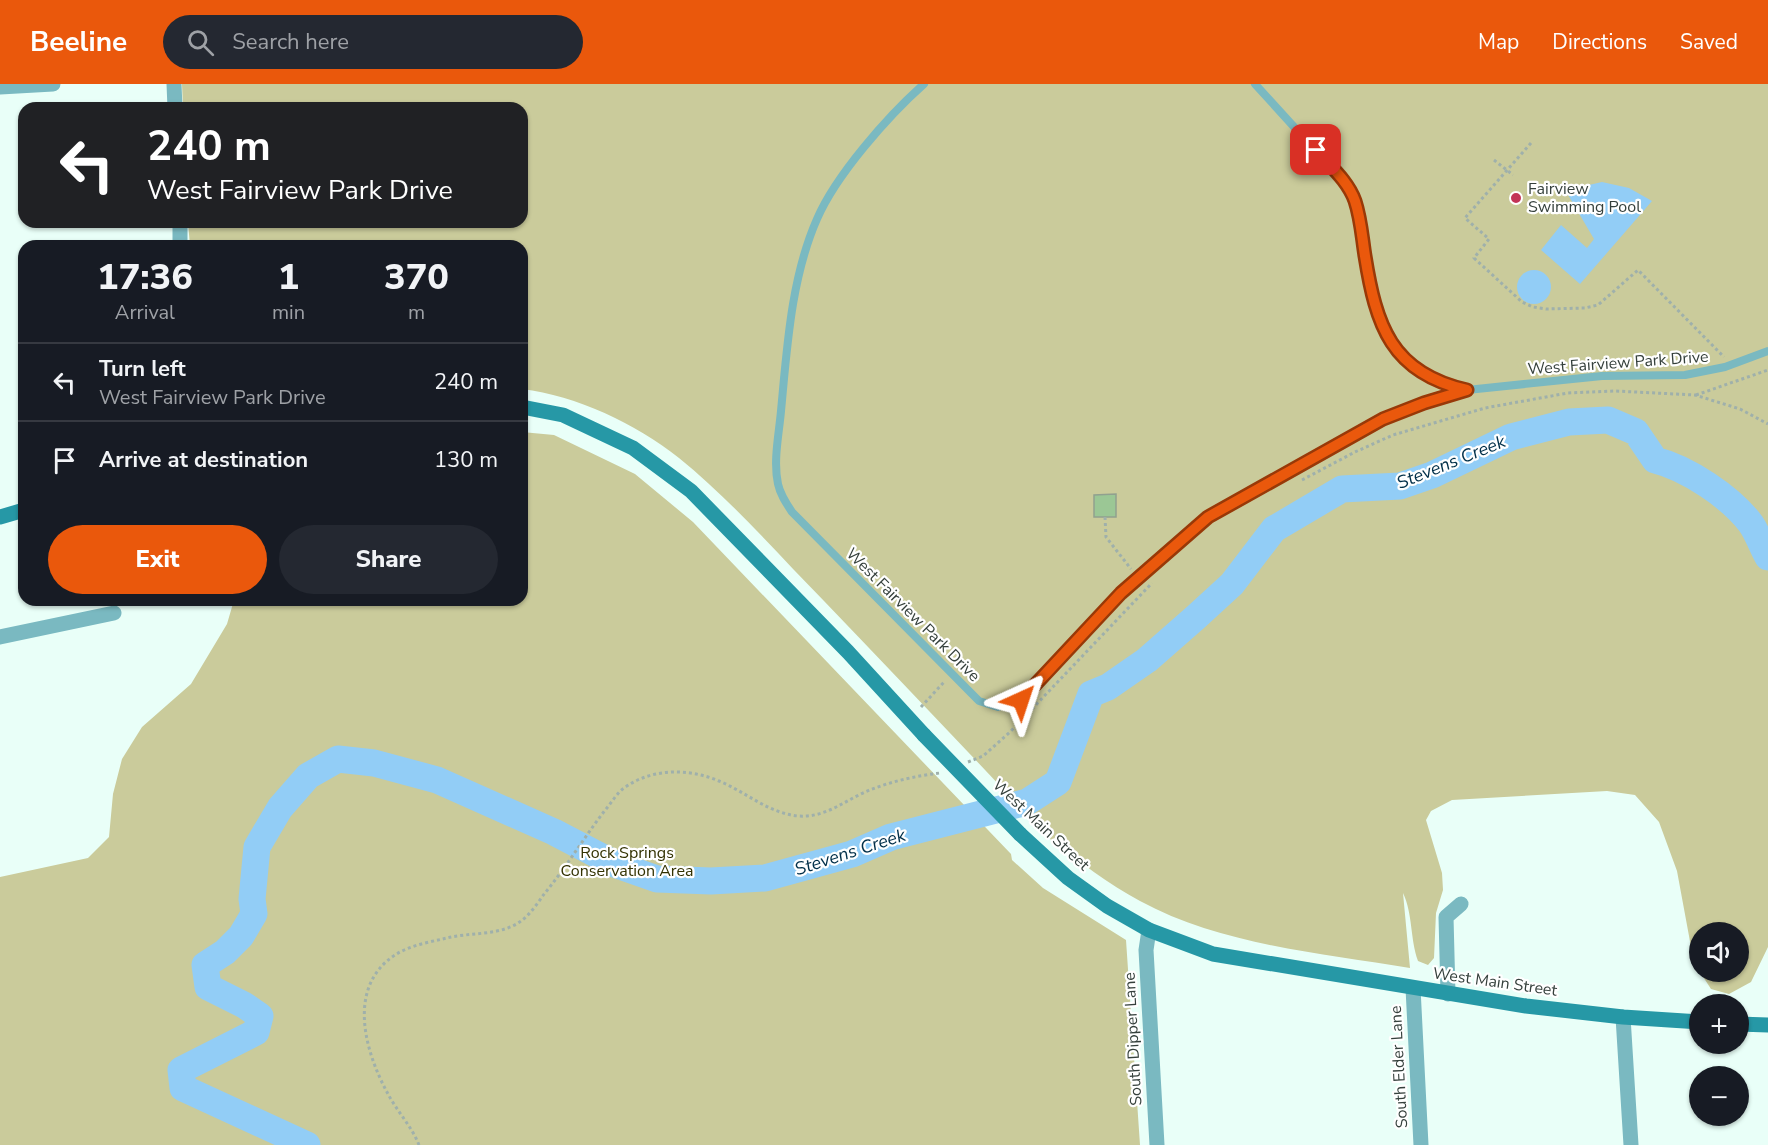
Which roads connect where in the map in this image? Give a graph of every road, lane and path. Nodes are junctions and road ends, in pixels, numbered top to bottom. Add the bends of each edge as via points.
1 (53, 84) edge
2 (174, 84) edge
3 (924, 84) edge
4 (1255, 84) edge
5 (0, 87) edge
6 (175, 102) edge
7 (1531, 143) dead end
8 (1494, 160) dead end
9 (1507, 170) junction
10 (1513, 175) dead end
11 (1768, 351) edge
12 (1731, 365) junction
13 (1768, 370) edge
14 (1467, 390) junction
15 (1695, 395) junction
16 (528, 408) edge
17 (1768, 424) edge
18 (1295, 483) dead end
19 (18, 512) edge
20 (0, 517) edge
21 (1105, 517) dead end
22 (1158, 576) dead end
23 (1138, 577) junction
24 (114, 613) dead end
25 (0, 637) edge
26 (951, 674) junction
27 (921, 707) dead end
28 (962, 764) dead end
29 (942, 773) dead end
30 (1461, 904) dead end
31 (1149, 930) junction
32 (1413, 988) junction
33 (1448, 994) junction
34 (1623, 1017) junction
35 (1689, 1021) edge
36 (1749, 1024) edge
37 (1768, 1025) edge
38 (418, 1145) edge
39 (1157, 1145) edge
40 (1421, 1145) edge
41 (1631, 1145) edge

1 - 5 street
2 - 6 street
3 - 26 lane, West Fairview Park Drive via 855,157 817,218 804,254 793,309 777,466 778,484 792,512
4 - 14 lane, West Fairview Park Drive via 1346,184 1360,224 1371,294 1385,334 1402,356 1433,380
7 - 9 path
8 - 9 path
9 - 10 path
9 - 12 path via 1465,218 1489,239 1474,258 1522,302 1546,309 1592,308 1638,270
11 - 12 lane, West Fairview Park Drive
12 - 14 lane, West Fairview Park Drive via 1685,375 1602,376
13 - 15 path
14 - 23 lane, West Fairview Park Drive via 1403,410 1352,435 1208,517
15 - 17 path via 1740,409
15 - 18 path via 1568,393 1485,408 1394,435
16 - 31 street, West Main Street, bridge via 563,415 633,448 691,491 1020,834 1068,878
19 - 20 street
21 - 23 path via 1106,537
22 - 28 path via 1010,732 983,756
23 - 26 lane, West Fairview Park Drive via 1021,700 999,707 988,705
24 - 25 street
26 - 27 path
29 - 38 path via 865,792 817,815 798,816 694,773 672,771 647,776 622,789 521,921 503,930 458,935 415,946 395,955 370,983 364,1019 373,1063
30 - 33 street via 1446,917
31 - 32 street, West Main Street via 1213,954
31 - 39 street, South Dipper Lane via 1146,950
32 - 33 street, West Main Street
32 - 40 street, South Elder Lane
33 - 34 street, West Main Street
34 - 35 street, West Main Street
34 - 41 street
36 - 37 street

